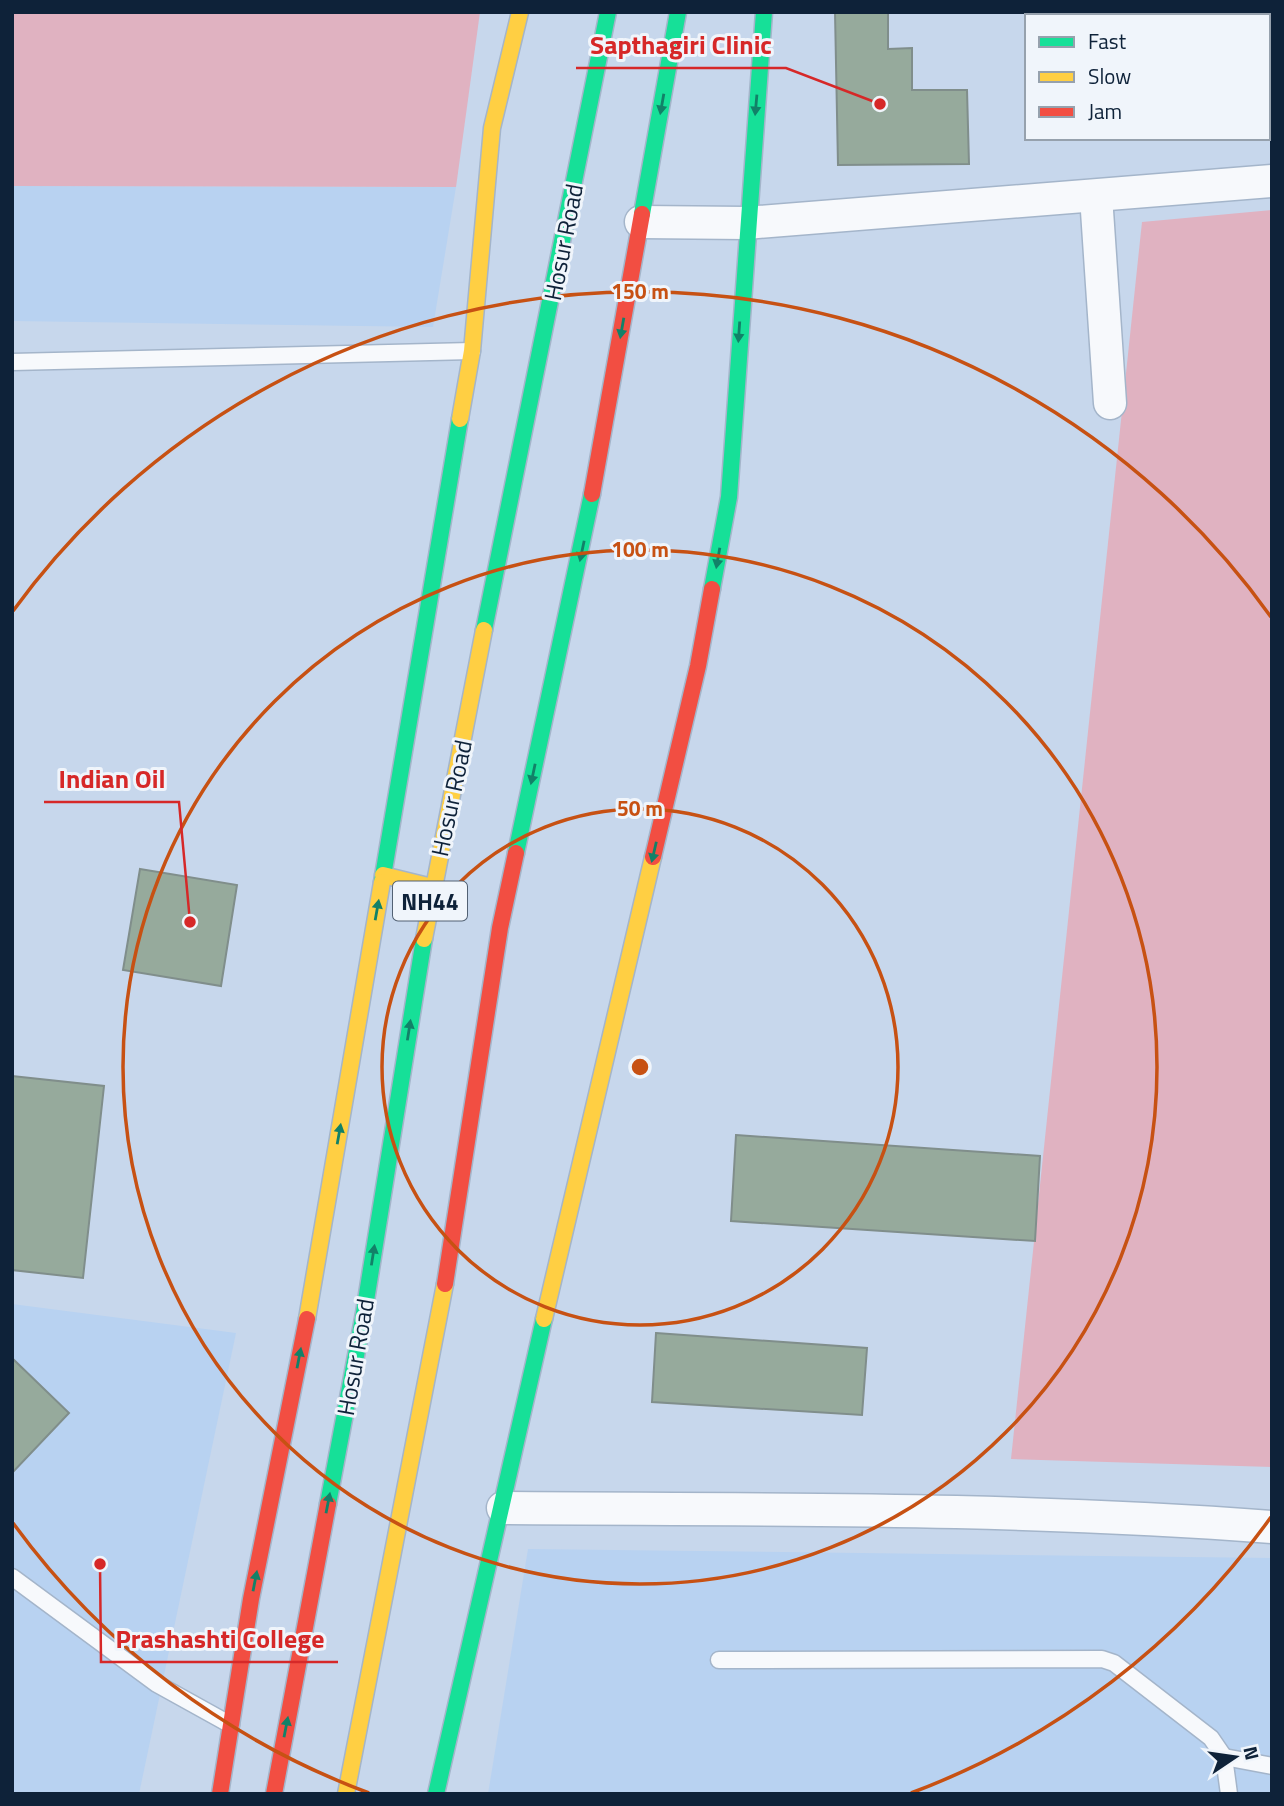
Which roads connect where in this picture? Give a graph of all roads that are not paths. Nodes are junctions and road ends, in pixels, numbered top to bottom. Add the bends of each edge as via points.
1 (520, 12) edge
2 (608, 12) edge
3 (678, 12) edge
4 (764, 12) edge
5 (1272, 181) edge
6 (1096, 196) junction
7 (641, 222) junction
8 (746, 223) junction
9 (472, 351) junction
10 (12, 362) edge
11 (1110, 403) dead end
12 (383, 874) junction
13 (432, 887) junction
14 (503, 1508) junction
15 (1272, 1527) edge
16 (12, 1577) edge
17 (719, 1660) dead end
18 (231, 1725) junction
19 (1224, 1757) junction
20 (1272, 1766) edge
21 (220, 1794) edge
22 (274, 1794) edge
23 (346, 1794) edge
24 (436, 1794) edge
25 (1229, 1794) edge

1 - 9 main road via 492,128
2 - 13 main road, Hosur Road / NH44
3 -> 7 main road, NH44
4 -> 8 main road
5 - 6 street
6 - 8 street
6 - 11 street
7 - 8 street
7 -> 23 main road, NH44 via 583,543 500,928 444,1290
8 -> 14 main road via 729,497 698,666
9 - 10 lane
9 - 12 main road
12 - 13 main road
18 -> 12 main road via 251,1599 316,1274
22 -> 13 main road, Hosur Road / NH44 via 364,1313
14 - 15 street via 906,1512
14 - 24 main road
16 - 18 lane via 157,1684
17 - 19 lane via 1101,1659 1114,1664 1211,1738
18 - 21 main road
19 - 20 lane
19 - 25 lane

